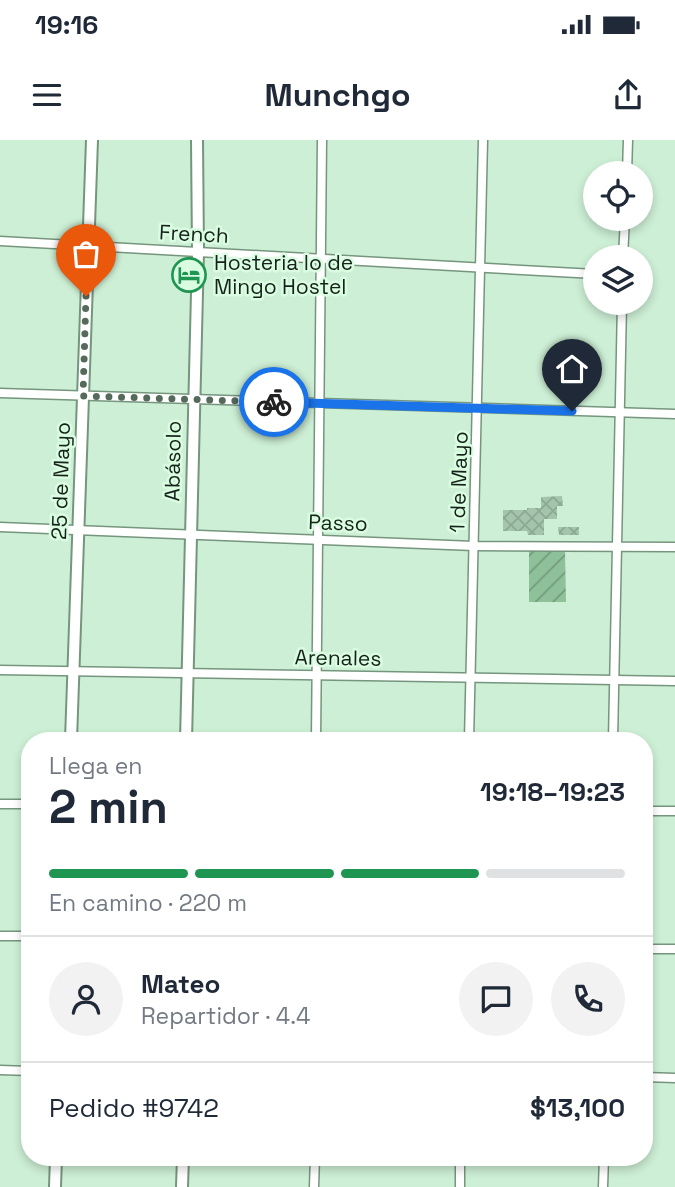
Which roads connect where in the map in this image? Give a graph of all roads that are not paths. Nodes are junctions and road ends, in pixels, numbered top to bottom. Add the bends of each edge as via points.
1 (92, 140) edge
2 (197, 140) edge
3 (322, 140) edge
4 (484, 140) edge
5 (628, 140) edge
6 (627, 161) edge
7 (0, 241) edge
8 (87, 246) junction
9 (198, 252) junction
10 (320, 259) junction
11 (481, 268) junction
12 (583, 273) edge
13 (622, 315) edge
14 (0, 393) edge
15 (83, 396) junction
16 (194, 400) junction
17 (319, 403) junction
18 (478, 408) junction
19 (620, 413) junction
20 (675, 414) edge
21 (0, 527) edge
22 (78, 530) junction
23 (191, 535) junction
24 (317, 540) junction
25 (617, 545) junction
26 (474, 546) junction
27 (675, 547) edge
28 (0, 670) edge
29 (73, 671) junction
30 (188, 673) junction
31 (316, 675) junction
32 (471, 677) junction
33 (614, 680) junction
34 (675, 681) edge
35 (71, 732) edge
36 (186, 732) edge
37 (316, 732) edge
38 (469, 732) edge
39 (613, 732) edge
40 (0, 804) edge
41 (21, 804) edge
42 (653, 811) edge
43 (675, 811) edge
44 (0, 936) edge
45 (21, 936) edge
46 (653, 949) edge
47 (675, 949) edge
48 (0, 1070) edge
49 (21, 1071) edge
50 (653, 1077) edge
51 (675, 1078) edge
52 (56, 1166) edge
53 (183, 1166) edge
54 (314, 1166) edge
55 (460, 1166) edge
56 (604, 1166) edge
57 (55, 1187) edge
58 (183, 1187) edge
59 (314, 1187) edge
60 (460, 1187) edge
61 (603, 1187) edge

1 - 8 street, 25 de Mayo
2 - 9 street, Abásolo
3 - 10 street
4 - 11 street, 1 de Mayo
5 - 6 street
7 - 8 street, French
8 - 9 street, French
8 - 15 street, 25 de Mayo
9 - 10 street, French
9 - 16 street, Abásolo
10 - 11 street, French
10 - 17 street
11 - 12 street, French
11 - 18 street, 1 de Mayo
13 - 19 street
14 - 15 street
15 - 16 street
15 - 22 street, 25 de Mayo
16 - 17 street
16 - 23 street, Abásolo
17 - 18 street
17 - 24 street
18 - 19 street
18 - 26 street, 1 de Mayo
19 - 20 street
19 - 25 street
21 - 22 street, Passo
22 - 23 street, Passo
22 - 29 street, 25 de Mayo
23 - 24 street, Passo
23 - 30 street, Abásolo
24 - 26 street, Passo
24 - 31 street
25 - 26 street, Passo
25 - 27 street, Passo
25 - 33 street
26 - 32 street, 1 de Mayo
28 - 29 street, Arenales
29 - 30 street, Arenales
29 - 35 street, 25 de Mayo
30 - 31 street, Arenales
30 - 36 street, Abásolo
31 - 32 street, Arenales
31 - 37 street
32 - 33 street, Arenales
32 - 38 street, 1 de Mayo
33 - 34 street, Arenales
33 - 39 street
40 - 41 street
42 - 43 street
44 - 45 street
46 - 47 street
48 - 49 street
50 - 51 street
52 - 57 street
53 - 58 street
54 - 59 street
55 - 60 street
56 - 61 street

